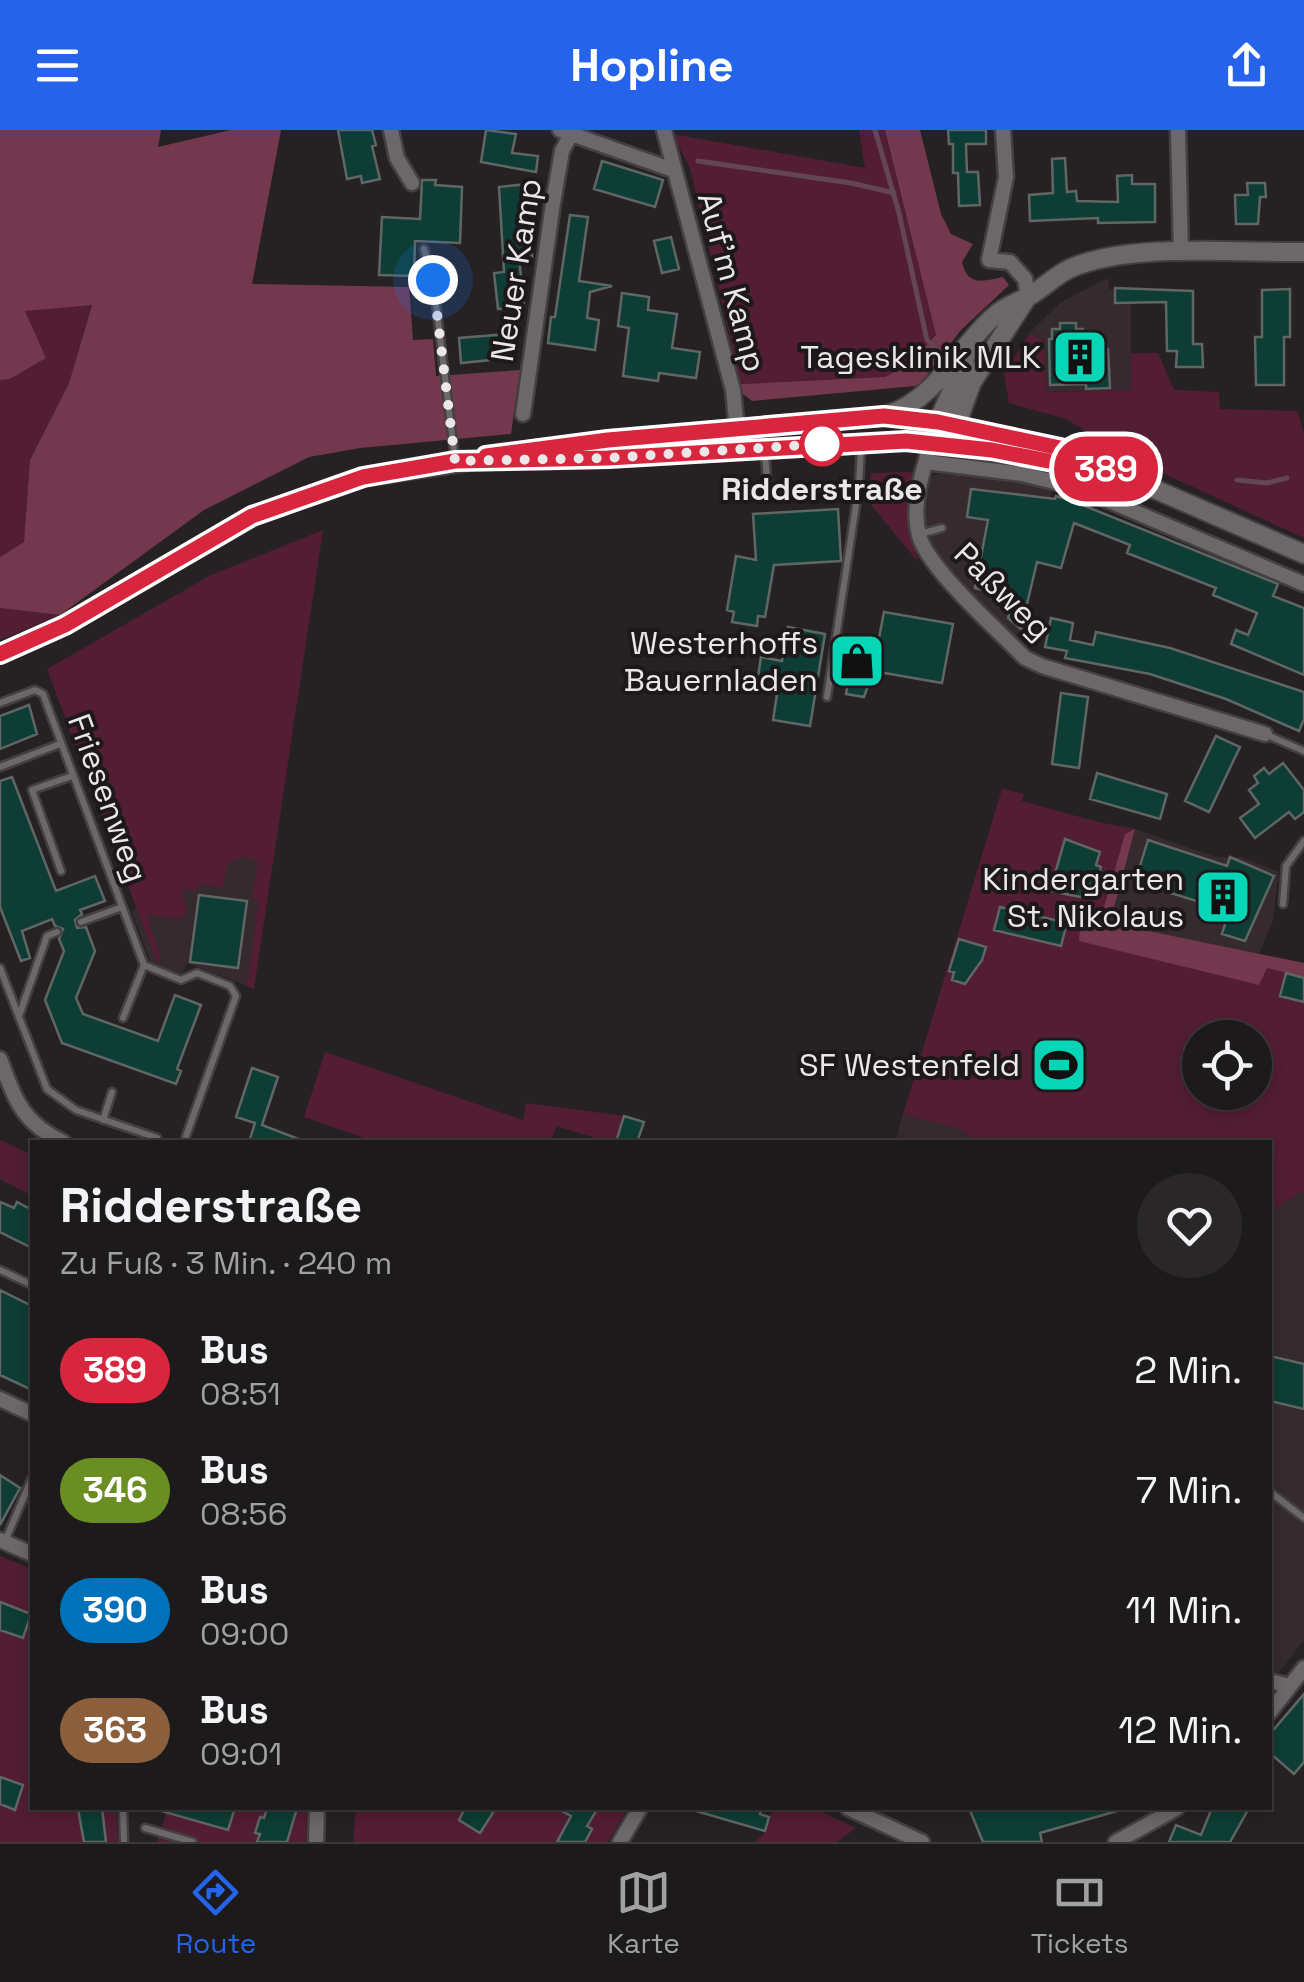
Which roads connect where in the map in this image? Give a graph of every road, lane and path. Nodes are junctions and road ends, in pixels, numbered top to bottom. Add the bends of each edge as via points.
1 (391, 130) edge
2 (664, 130) edge
3 (1003, 130) edge
4 (1178, 130) edge
5 (565, 133) edge
6 (672, 170) junction
7 (412, 184) dead end
8 (424, 249) dead end
9 (1304, 252) edge
10 (1181, 253) junction
11 (1028, 296) junction
12 (969, 344) junction
13 (523, 414) dead end
14 (884, 416) junction
15 (947, 424) junction
16 (737, 428) junction
17 (861, 442) junction
18 (931, 442) junction
19 (765, 447) junction
20 (739, 449) junction
21 (455, 461) junction
22 (926, 462) junction
23 (1115, 474) junction
24 (859, 484) junction
25 (942, 528) dead end
26 (918, 534) junction
27 (1304, 554) edge
28 (1304, 584) edge
29 (0, 654) edge
30 (826, 697) dead end
31 (0, 703) edge
32 (1266, 734) joint
33 (60, 744) junction
34 (1304, 751) edge
35 (0, 767) edge
36 (72, 776) junction
37 (1304, 840) edge
38 (60, 870) dead end
39 (1284, 904) dead end
40 (122, 907) junction
41 (81, 922) dead end
42 (57, 932) dead end
43 (144, 965) junction
44 (0, 968) edge
45 (19, 1018) junction
46 (123, 1018) dead end
47 (0, 1059) edge
48 (112, 1092) dead end
49 (103, 1120) junction
50 (60, 1140) edge
51 (156, 1140) edge
52 (185, 1140) edge
53 (0, 1270) edge
54 (30, 1284) edge
55 (0, 1398) edge
56 (30, 1413) edge
57 (30, 1482) edge
58 (1272, 1494) edge
59 (1304, 1518) edge
60 (2, 1541) edge
61 (30, 1553) edge
62 (1304, 1668) edge
63 (1272, 1682) edge
64 (1290, 1686) junction
65 (1272, 1709) edge
66 (122, 1810) edge
67 (317, 1810) edge
68 (639, 1810) edge
69 (855, 1810) edge
70 (1173, 1810) edge
71 (145, 1828) dead end
72 (916, 1840) edge
73 (124, 1842) edge
74 (193, 1842) edge
75 (316, 1842) edge
76 (620, 1842) edge
77 (1116, 1842) edge

1 - 7 street
2 - 6 street, Auf'm Kamp
3 - 11 street via 1005,189 988,260 1010,262 1025,279
4 - 10 street
5 - 6 street
5 - 13 street, Neuer Kamp
6 - 16 street, Auf'm Kamp via 733,390
8 - 21 lane
9 - 10 street
10 - 11 street via 1088,262
11 - 12 street via 1010,303
11 - 15 street
12 - 14 street via 918,401
12 - 15 street
14 - 15 street
14 - 16 street
15 - 18 street
15 - 23 street via 1060,448
16 - 20 street, Auf'm Kamp
16 - 21 street
17 - 18 street
17 - 19 street
17 - 24 lane
18 - 22 street, Paßweg
18 - 23 street
19 - 20 street
19 - 24 lane via 768,493
20 - 21 street
21 - 29 street via 363,477 252,516 65,625
22 - 26 street, Paßweg
22 - 28 street via 1079,488
23 - 27 street
24 - 30 lane
25 - 26 lane
26 - 32 street, Paßweg via 931,559 1025,658
31 - 33 lane, Friesenweg via 35,690 44,694
32 - 34 lane
33 - 35 lane
33 - 36 lane, Friesenweg
36 - 38 lane via 32,790
36 - 40 lane, Friesenweg
37 - 39 lane via 1286,866
40 - 41 lane, Friesenweg
40 - 43 lane, Friesenweg
42 - 45 lane via 47,936
43 - 46 lane
43 - 52 lane via 181,980 197,972 230,986 236,996
44 - 45 lane
45 - 49 lane via 47,1089
47 - 50 street via 18,1108
48 - 49 lane
49 - 51 lane
53 - 54 lane
55 - 56 street
57 - 60 lane
58 - 59 lane
60 - 61 street
62 - 64 street
63 - 64 street
64 - 65 street
66 - 73 lane
67 - 75 street
68 - 76 street
69 - 72 street
70 - 77 street
71 - 74 lane

